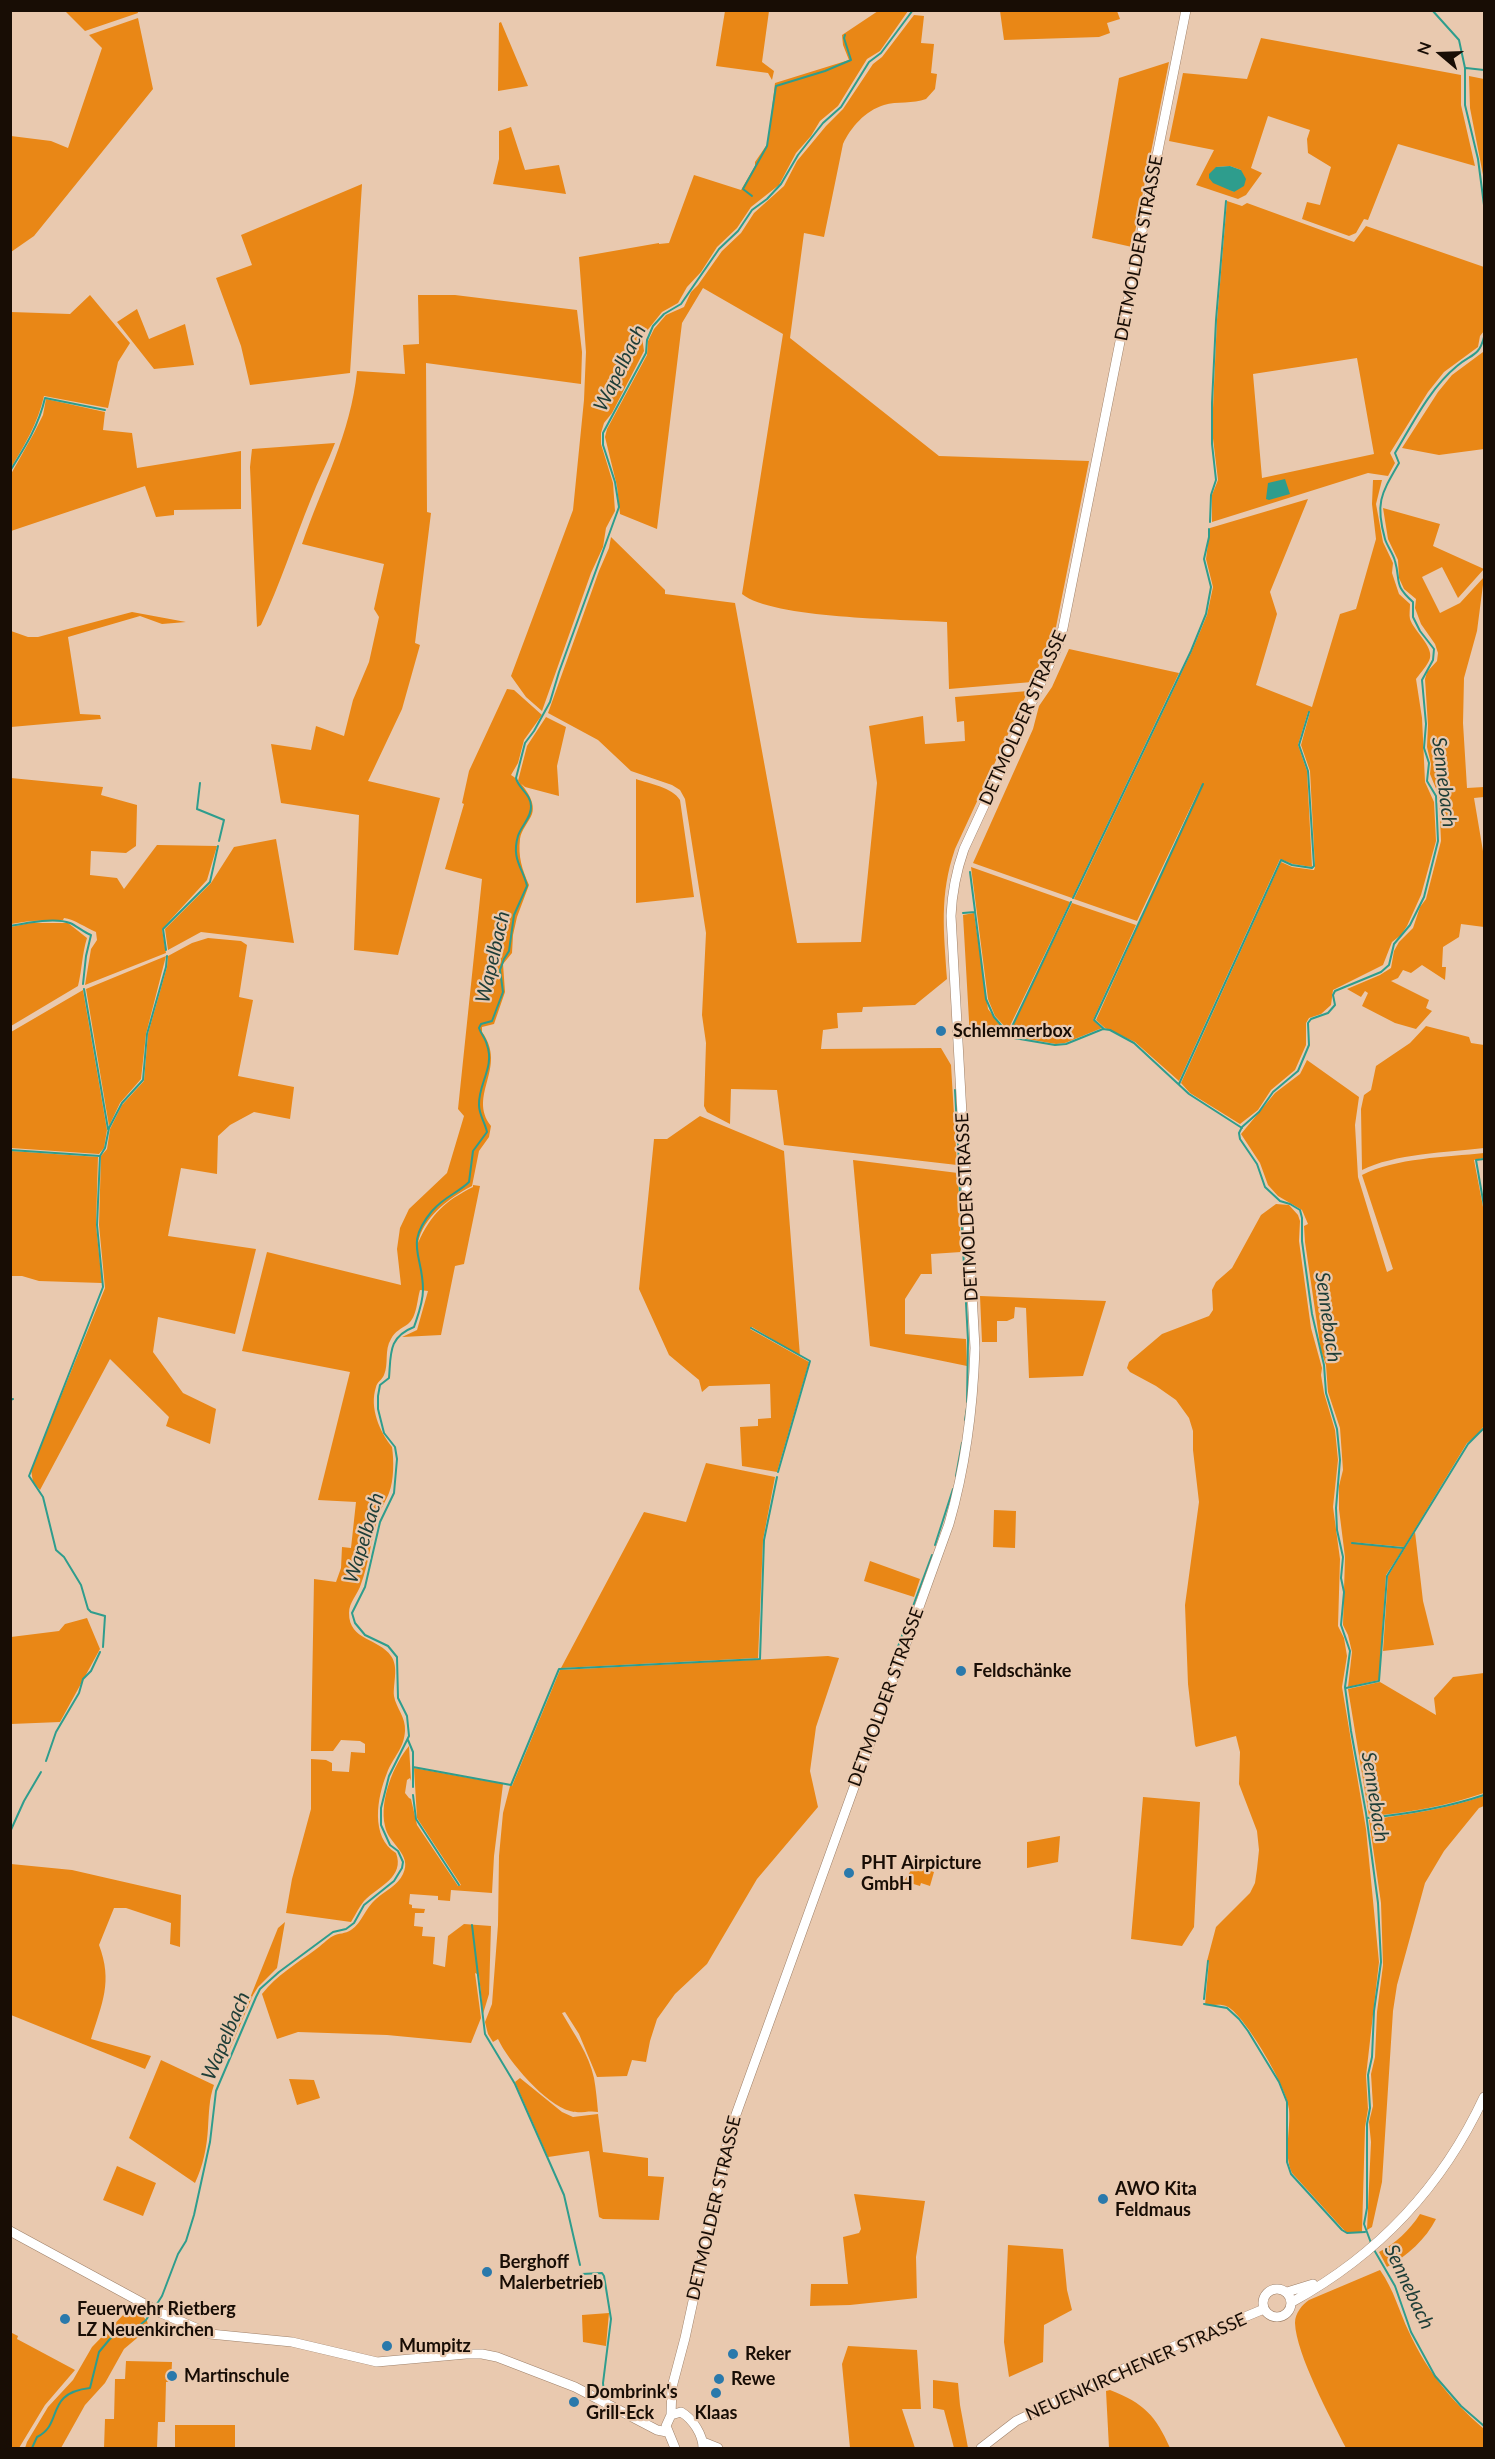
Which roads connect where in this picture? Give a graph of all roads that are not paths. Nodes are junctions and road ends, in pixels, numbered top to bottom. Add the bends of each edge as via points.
1 (1186, 10) edge
2 (1485, 2097) edge
3 (10, 2231) edge
4 (1334, 2274) junction
5 (1287, 2292) junction
6 (1292, 2302) junction
7 (1264, 2309) junction
8 (672, 2420) junction
9 (703, 2445) edge
10 (675, 2448) edge
11 (718, 2448) edge
12 (981, 2448) edge

1 - 8 main road, DETMOLDER STRASSE via 1063,628 964,849 952,891 975,1348 972,1411 960,1484 735,2114 672,2391
2 - 4 main road via 1459,2146 1414,2207
3 - 8 main road via 198,2330 292,2342 377,2362 489,2355 575,2387 647,2424
4 - 5 main road
4 - 6 main road
5 - 6 main road
5 - 7 main road via 1269,2292 1264,2297
6 - 7 main road via 1290,2311 1282,2317 1275,2318
7 - 12 main road, NEUENKIRCHENER STRASSE via 1146,2358 1016,2421
8 - 9 main road via 691,2419
8 - 10 main road
9 - 11 main road

